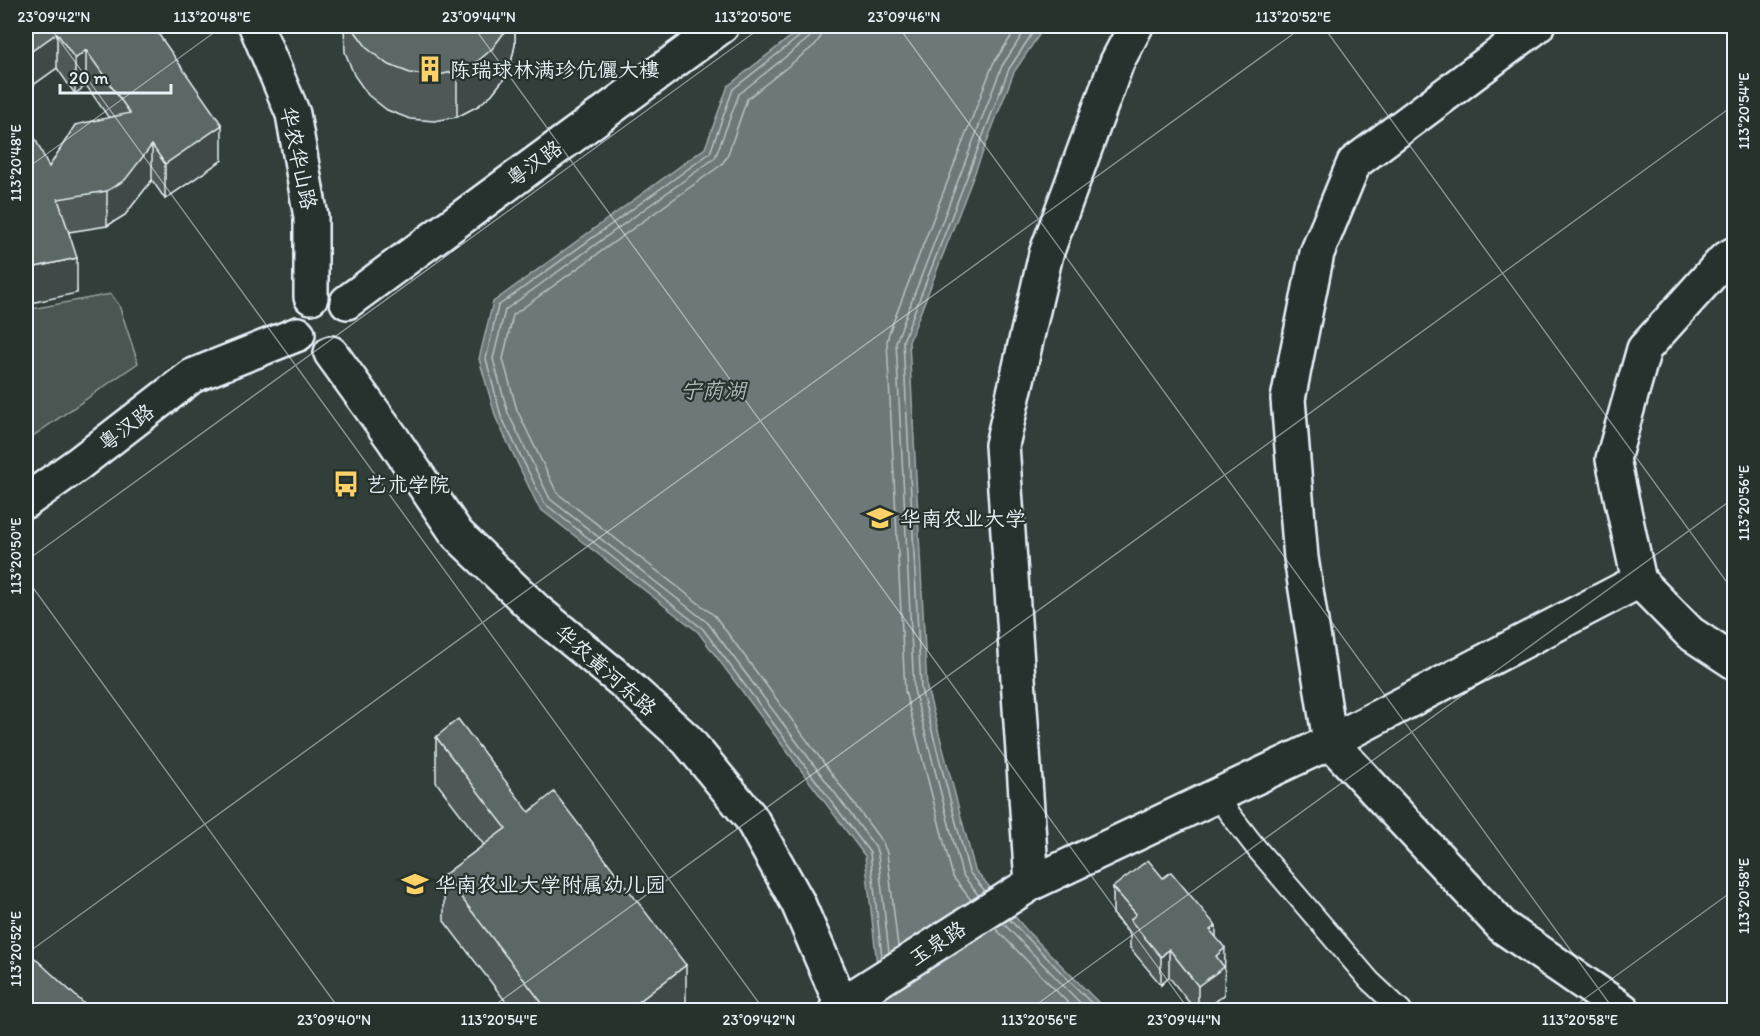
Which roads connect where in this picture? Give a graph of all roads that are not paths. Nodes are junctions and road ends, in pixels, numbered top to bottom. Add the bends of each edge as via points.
1 (256, 26) edge
2 (722, 26) edge
3 (1136, 26) edge
4 (1537, 26) edge
5 (1734, 254) edge
6 (311, 297) junction
7 (347, 330) junction
8 (298, 334) junction
9 (26, 501) edge
10 (1639, 581) junction
11 (1734, 662) edge
12 (1330, 742) junction
13 (1216, 796) junction
14 (1032, 883) junction
15 (841, 1008) edge
16 (1401, 1011) edge
17 (1623, 1011) edge

1 - 6 street, 华农华山路 via 293,114 311,217
2 - 7 street, 粤汉路
3 - 14 street via 1117,62 1046,254 1002,445
4 - 12 street via 1354,163 1317,253 1288,399 1300,558
5 - 10 street via 1644,349 1613,459
6 - 7 street via 320,293 340,296
6 - 8 street via 298,313
7 - 8 street via 311,350
7 - 15 street, 华农黄河东路 via 393,439 457,534 537,611 687,740 751,818 798,903
8 - 9 street, 粤汉路 via 192,376
10 - 11 street via 1690,633
10 - 12 street, 玉泉路
12 - 13 street, 玉泉路
12 - 17 street via 1503,927
13 - 14 street, 玉泉路
13 - 16 lane via 1370,981
14 - 15 street, 玉泉路

